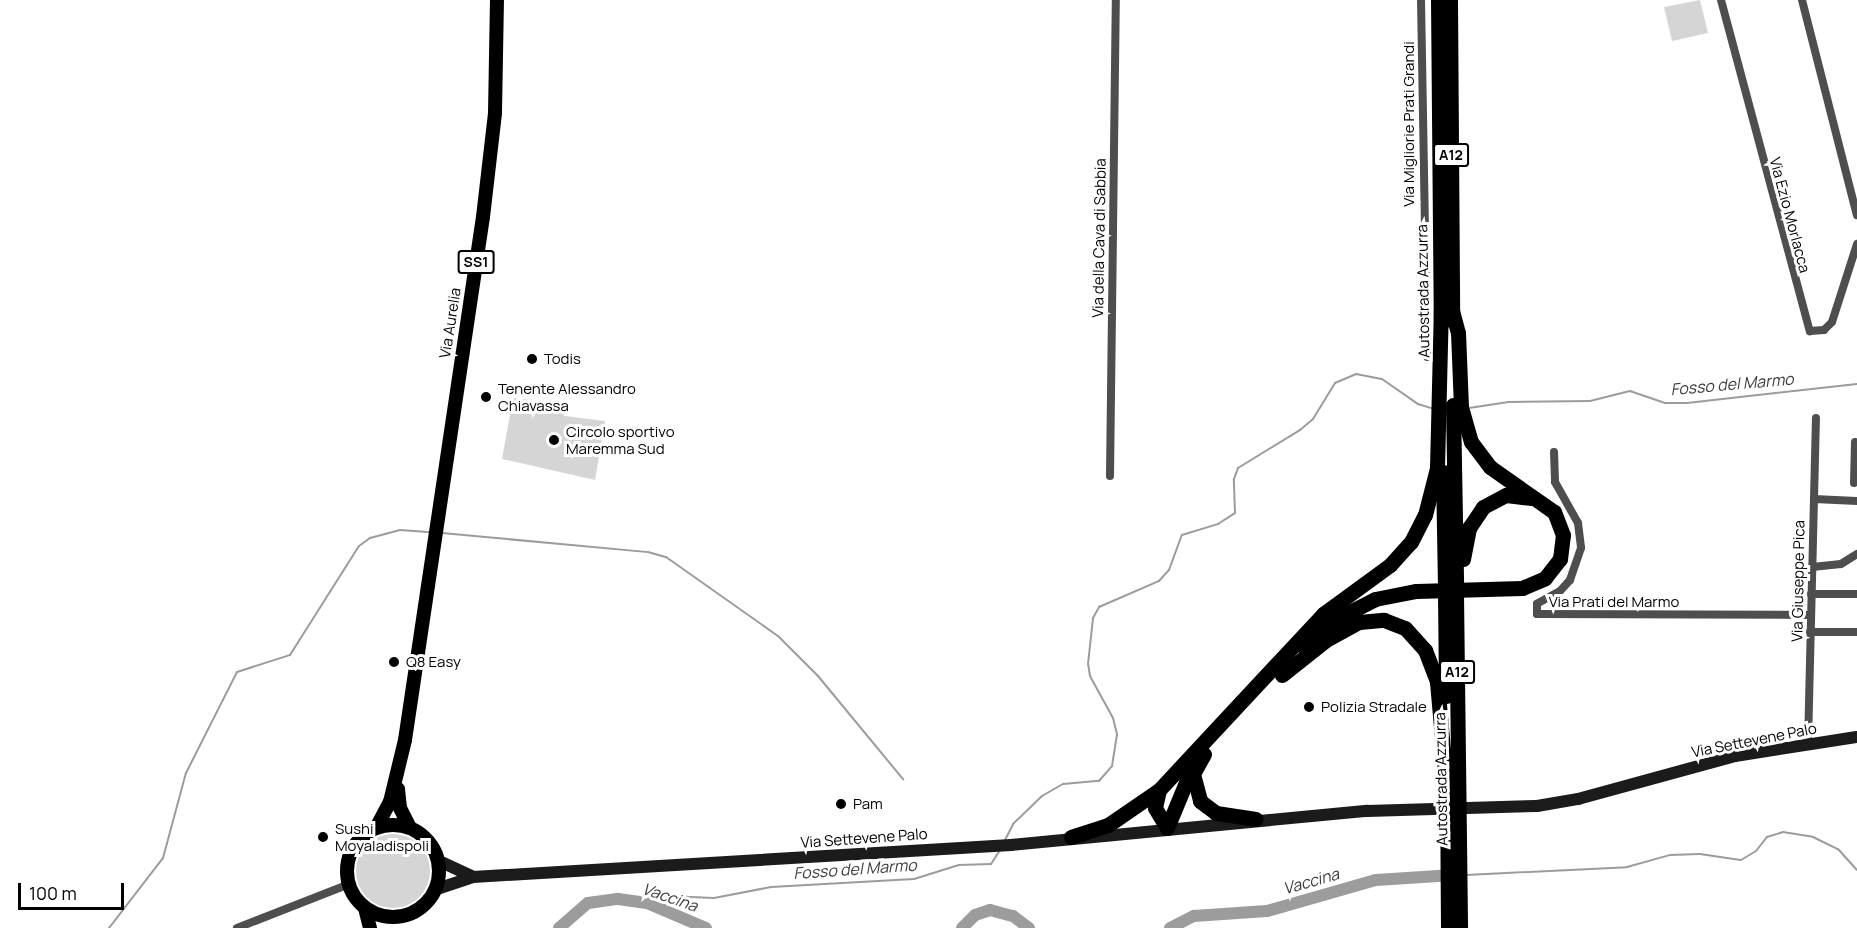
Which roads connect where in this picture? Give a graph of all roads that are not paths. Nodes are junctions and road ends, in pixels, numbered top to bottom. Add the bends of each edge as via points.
1 (497, 0) edge
2 (1116, 0) edge
3 (1421, 0) edge
4 (1438, 0) edge
5 (1450, 0) edge
6 (1721, 0) edge
7 (1802, 0) edge
8 (1857, 215) edge
9 (1857, 244) edge
10 (1447, 310) junction
11 (1427, 357) dead end
12 (1449, 408) junction
13 (1815, 418) dead end
14 (1855, 442) dead end
15 (1554, 452) dead end
16 (1856, 464) edge
17 (1110, 476) dead end
18 (1854, 483) dead end
19 (1814, 498) junction
20 (1857, 501) edge
21 (1857, 554) edge
22 (1812, 567) junction
23 (1454, 588) junction
24 (1811, 594) junction
25 (1857, 594) edge
26 (1811, 615) junction
27 (1810, 632) junction
28 (1857, 632) edge
29 (1295, 648) junction
30 (1291, 665) junction
31 (1857, 737) edge
32 (1808, 744) junction
33 (1197, 763) junction
34 (398, 775) junction
35 (1159, 790) junction
36 (1447, 793) junction
37 (1256, 819) junction
38 (376, 828) junction
39 (410, 828) junction
40 (1167, 828) junction
41 (1071, 837) junction
42 (437, 860) junction
43 (1454, 865) junction
44 (473, 877) junction
45 (349, 884) junction
46 (1454, 887) junction
47 (434, 890) junction
48 (365, 908) junction
49 (402, 916) junction
50 (237, 928) edge
51 (370, 928) edge
52 (384, 928) edge
53 (1448, 928) edge
54 (1460, 928) edge

1 - 34 main road, Via Aurelia / SS1 via 491,159
2 - 17 street, Via della Cava di Sabbia
3 - 11 street, Via Migliorie Prati Grandi
4 - 10 highway, Autostrada Azzurra / A12
5 - 10 highway, Autostrada Azzurra / A12
6 - 9 street, Via Ezio Morlacca via 1810,331 1818,332 1831,324
7 - 8 street
10 - 12 highway
10 - 12 highway via 1458,333
12 - 23 highway, Autostrada Azzurra / A12
12 - 23 highway via 1482,459 1549,505 1560,521 1564,541 1558,562 1540,582 1516,589
12 - 29 highway via 1435,482 1413,538 1390,565 1331,606
13 - 19 street, Via Giuseppe Pica
14 - 16 street
15 - 26 street, Via Prati del Marmo via 1555,482 1578,523 1581,548 1570,580 1560,591 1535,605 1537,614
16 - 18 street
19 - 20 street
19 - 22 street, Via Giuseppe Pica
21 - 22 street via 1840,564
22 - 24 street, Via Giuseppe Pica
23 - 23 highway via 1466,538 1483,507 1512,494 1526,496 1554,518 1560,537 1558,555 1548,570 1525,584
23 - 29 highway via 1404,588 1367,598 1343,611
23 - 30 highway via 1392,594 1358,606 1325,628
23 - 36 highway, Autostrada Azzurra / A12
23 - 43 highway, Autostrada Azzurra / A12 via 1459,750
24 - 25 street
24 - 26 street, Via Giuseppe Pica
26 - 27 street, Via Giuseppe Pica
27 - 28 street
27 - 32 street, Via Giuseppe Pica
29 - 35 highway
30 - 33 highway
30 - 36 highway via 1359,622 1389,620 1409,631 1427,654 1437,681
31 - 32 main road, Via Settevene Palo
32 - 37 main road, Via Settevene Palo via 1735,756 1562,803
33 - 37 highway via 1193,785 1201,804 1221,815
33 - 40 highway
34 - 38 main road, Via Aurelia / SS1 via 387,810
34 - 39 main road, Via Aurelia / SS1 via 398,801
35 - 40 highway via 1155,808
35 - 41 highway via 1108,825
36 - 43 highway, Autostrada Azzurra / A12
37 - 40 main road, Via Settevene Palo
38 - 39 main road
38 - 45 main road, SS1 via 364,835 349,857
39 - 42 main road, SS1 via 432,847
40 - 41 main road, Via Settevene Palo
41 - 44 main road, Via Settevene Palo via 1011,845
42 - 44 main road, Via Settevene Palo
42 - 47 main road
43 - 46 highway, Autostrada Azzurra / A12
44 - 47 main road, Via Settevene Palo
45 - 48 main road
45 - 50 street
46 - 53 highway, Autostrada Azzurra / A12
46 - 54 highway, Autostrada Azzurra / A12
47 - 49 main road via 427,902
48 - 49 main road via 377,914
48 - 51 main road
49 - 52 main road

